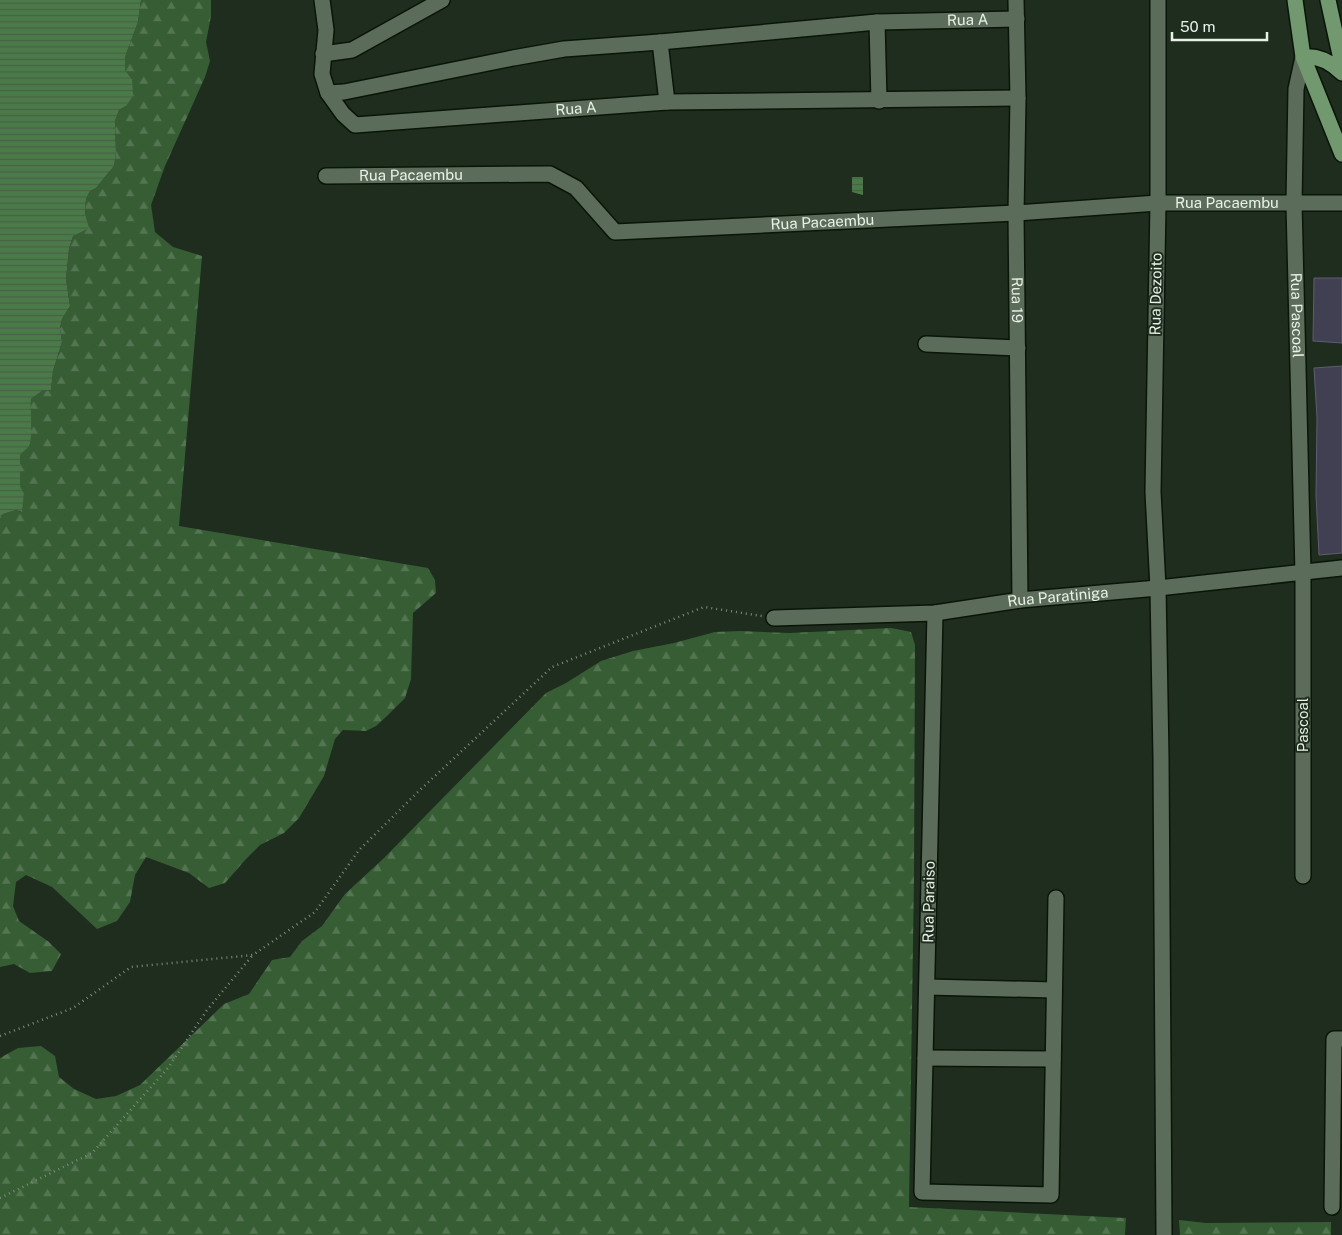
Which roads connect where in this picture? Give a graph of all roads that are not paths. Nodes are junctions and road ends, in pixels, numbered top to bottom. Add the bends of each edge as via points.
1 (322, 0) edge
2 (442, 0) edge
3 (1016, 0) edge
4 (1158, 0) edge
5 (1295, 0) edge
6 (1328, 0) edge
7 (1016, 19) junction
8 (876, 22) junction
9 (660, 42) junction
10 (323, 54) junction
11 (1303, 57) junction
12 (1342, 64) edge
13 (1342, 73) edge
14 (328, 93) junction
15 (1018, 98) junction
16 (879, 100) junction
17 (667, 102) junction
18 (1342, 154) edge
19 (326, 176) dead end
20 (1158, 203) junction
21 (1342, 203) edge
22 (1294, 204) junction
23 (1016, 213) junction
24 (926, 344) dead end
25 (1018, 348) junction
26 (1342, 568) edge
27 (1303, 573) junction
28 (1158, 588) junction
29 (1020, 600) junction
30 (935, 613) junction
31 (774, 618) road end
32 (1303, 876) dead end
33 (1056, 898) dead end
34 (927, 987) junction
35 (1054, 990) junction
36 (1342, 1039) edge
37 (925, 1058) junction
38 (1053, 1059) junction
39 (1332, 1207) dead end
40 (1164, 1235) edge

1 - 10 street, Rua A via 326,30
2 - 10 street via 352,50
3 - 7 street, Rua 19
4 - 20 street, Rua Dezoito
5 - 11 main road
6 - 12 main road
7 - 8 street, Rua A
7 - 15 street, Rua 19
8 - 9 street, Rua A
8 - 16 street
9 - 14 street, Rua A via 564,50
9 - 17 street
10 - 14 street, Rua A via 322,74
11 - 13 main road via 1326,60
11 - 18 main road
11 - 22 street, Rua Pascoal via 1296,89
14 - 17 street, Rua A via 355,125
15 - 16 street, Rua A
15 - 23 street, Rua 19
16 - 17 street, Rua A
19 - 23 street, Rua Pacaembu via 550,174 576,188 614,232
20 - 22 street, Rua Pacaembu
20 - 23 street, Rua Pacaembu
20 - 28 street, Rua Dezoito via 1153,492
21 - 22 street, Rua Pacaembu
22 - 27 street, Rua Pascoal
23 - 25 street, Rua 19
24 - 25 street
25 - 29 street, Rua 19
26 - 27 street, Rua Paratiniga
27 - 28 street, Rua Paratiniga
27 - 32 street, Pascoal
28 - 29 street, Rua Paratiniga
28 - 40 street, Rua Dezoito
29 - 30 street, Rua Paratiniga
30 - 31 street, Rua Paratiniga
30 - 34 street, Rua Paraiso
33 - 35 street
34 - 35 street
34 - 37 street, Rua Paraiso
35 - 38 street
36 - 39 street via 1334,1039
37 - 38 street
37 - 38 street, Rua Paraiso via 922,1192 1052,1194

